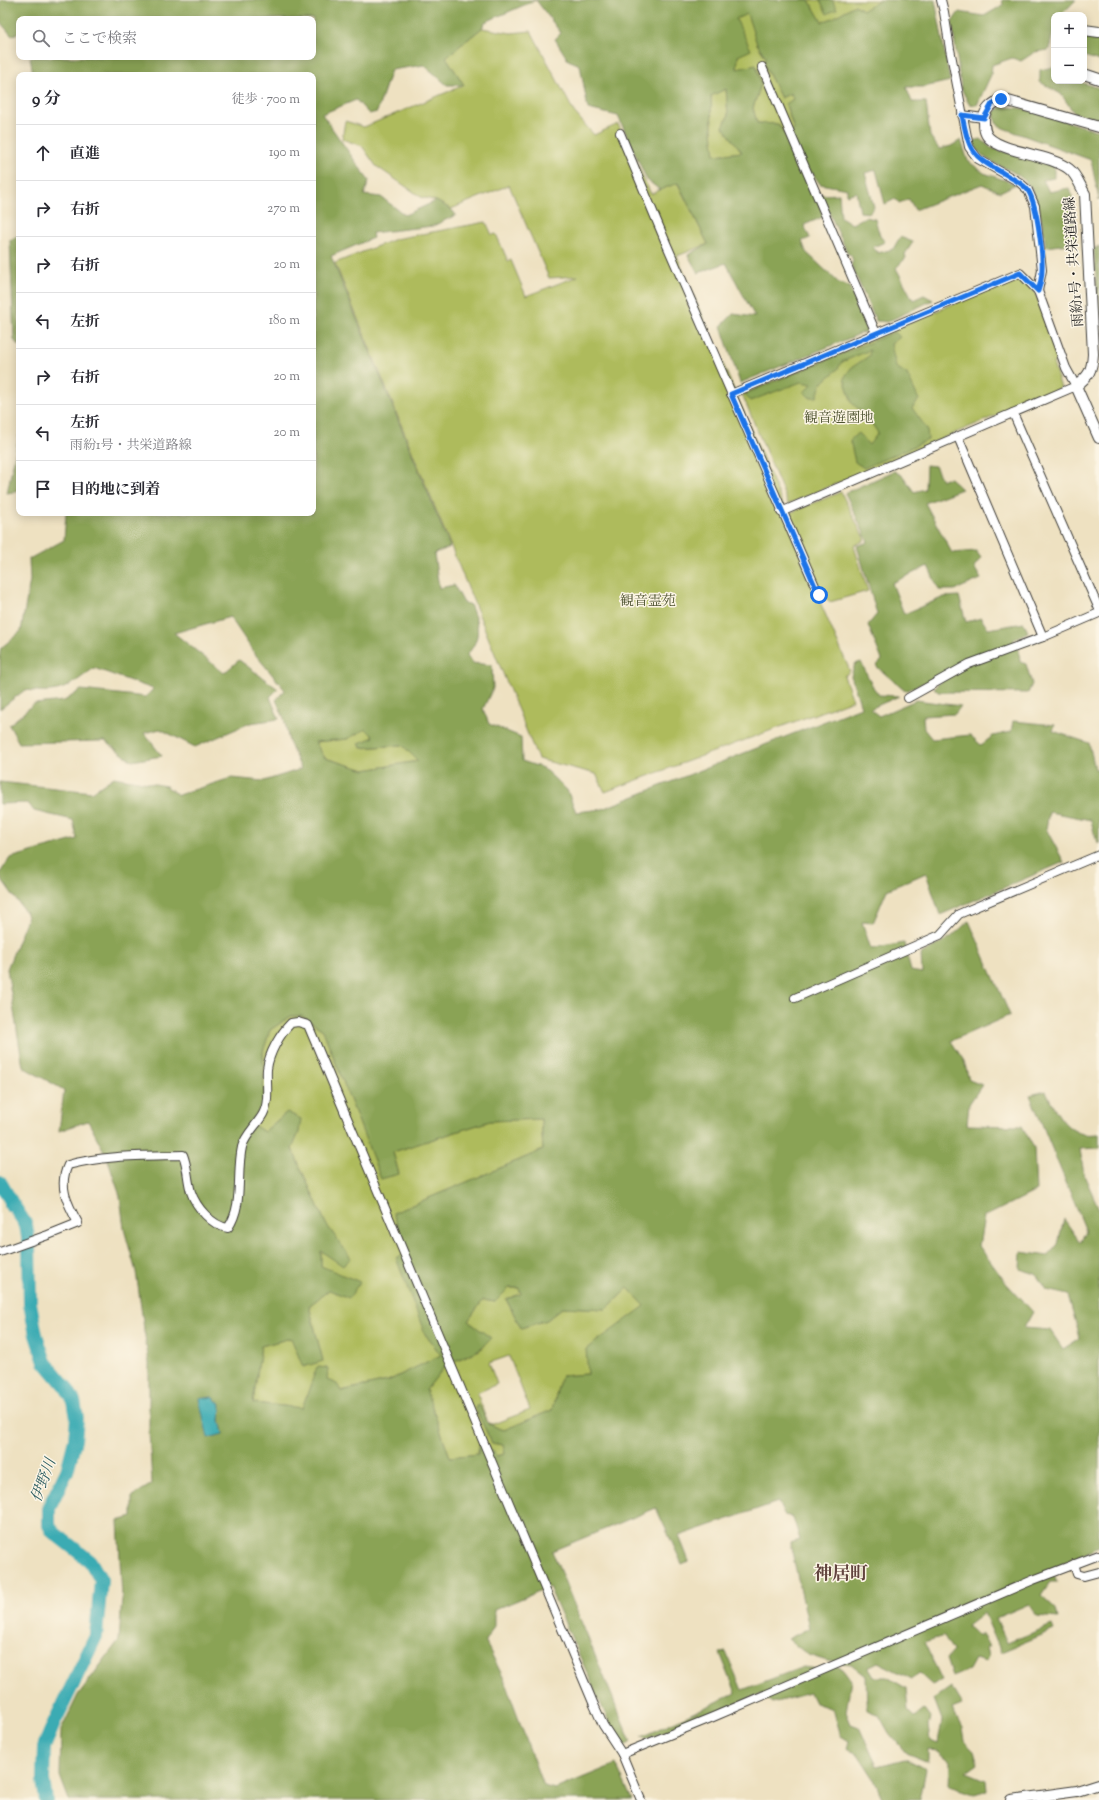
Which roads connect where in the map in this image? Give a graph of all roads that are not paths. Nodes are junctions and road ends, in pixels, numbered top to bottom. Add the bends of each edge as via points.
1 (941, 0) edge
2 (1087, 30) edge
3 (1099, 32) edge
4 (762, 67) dead end
5 (1087, 75) edge
6 (1099, 79) edge
7 (962, 115) junction
8 (984, 118) junction
9 (1099, 127) edge
10 (620, 133) dead end
11 (1038, 291) junction
12 (876, 333) junction
13 (1096, 349) edge
14 (1076, 386) junction
15 (731, 394) junction
16 (1013, 413) junction
17 (958, 437) junction
18 (1099, 438) edge
19 (781, 512) junction
20 (819, 595) dead end
21 (1099, 609) edge
22 (1099, 613) edge
23 (1043, 637) junction
24 (908, 698) dead end
25 (1099, 855) edge
26 (795, 998) dead end
27 (2, 1251) edge
28 (1099, 1555) edge
29 (1074, 1564) junction
30 (1099, 1572) edge
31 (622, 1754) junction
32 (1099, 1784) edge
33 (641, 1800) edge
34 (1011, 1800) edge

1 - 7 street
2 - 3 street
4 - 12 street
5 - 6 street
7 - 8 street
7 - 11 street via 969,147 978,159 1019,182 1028,190 1035,206 1042,270
8 - 9 street via 992,104 1001,99
8 - 13 street, 雨紛1号・共栄道路線 via 984,130 989,138 1058,162 1076,177 1085,194
10 - 15 street
11 - 12 street via 1020,273
11 - 14 street via 1066,368
12 - 15 street
13 - 14 street, 雨紛1号・共栄道路線 via 1092,368 1086,378
14 - 16 street
14 - 18 street
15 - 19 street
16 - 17 street
16 - 21 street
17 - 19 street
17 - 23 street
19 - 20 street
22 - 23 street
23 - 24 street via 969,664
25 - 26 street via 959,914 940,935
27 - 31 street via 78,1223 63,1192 63,1174 68,1165 132,1156 183,1155 195,1201 220,1227 228,1228 237,1207 242,1145 264,1113 267,1068 278,1040 291,1023 308,1025 594,1706
28 - 29 street
29 - 30 street via 1077,1574 1084,1576
29 - 31 street
31 - 33 street
32 - 34 street via 1077,1791

